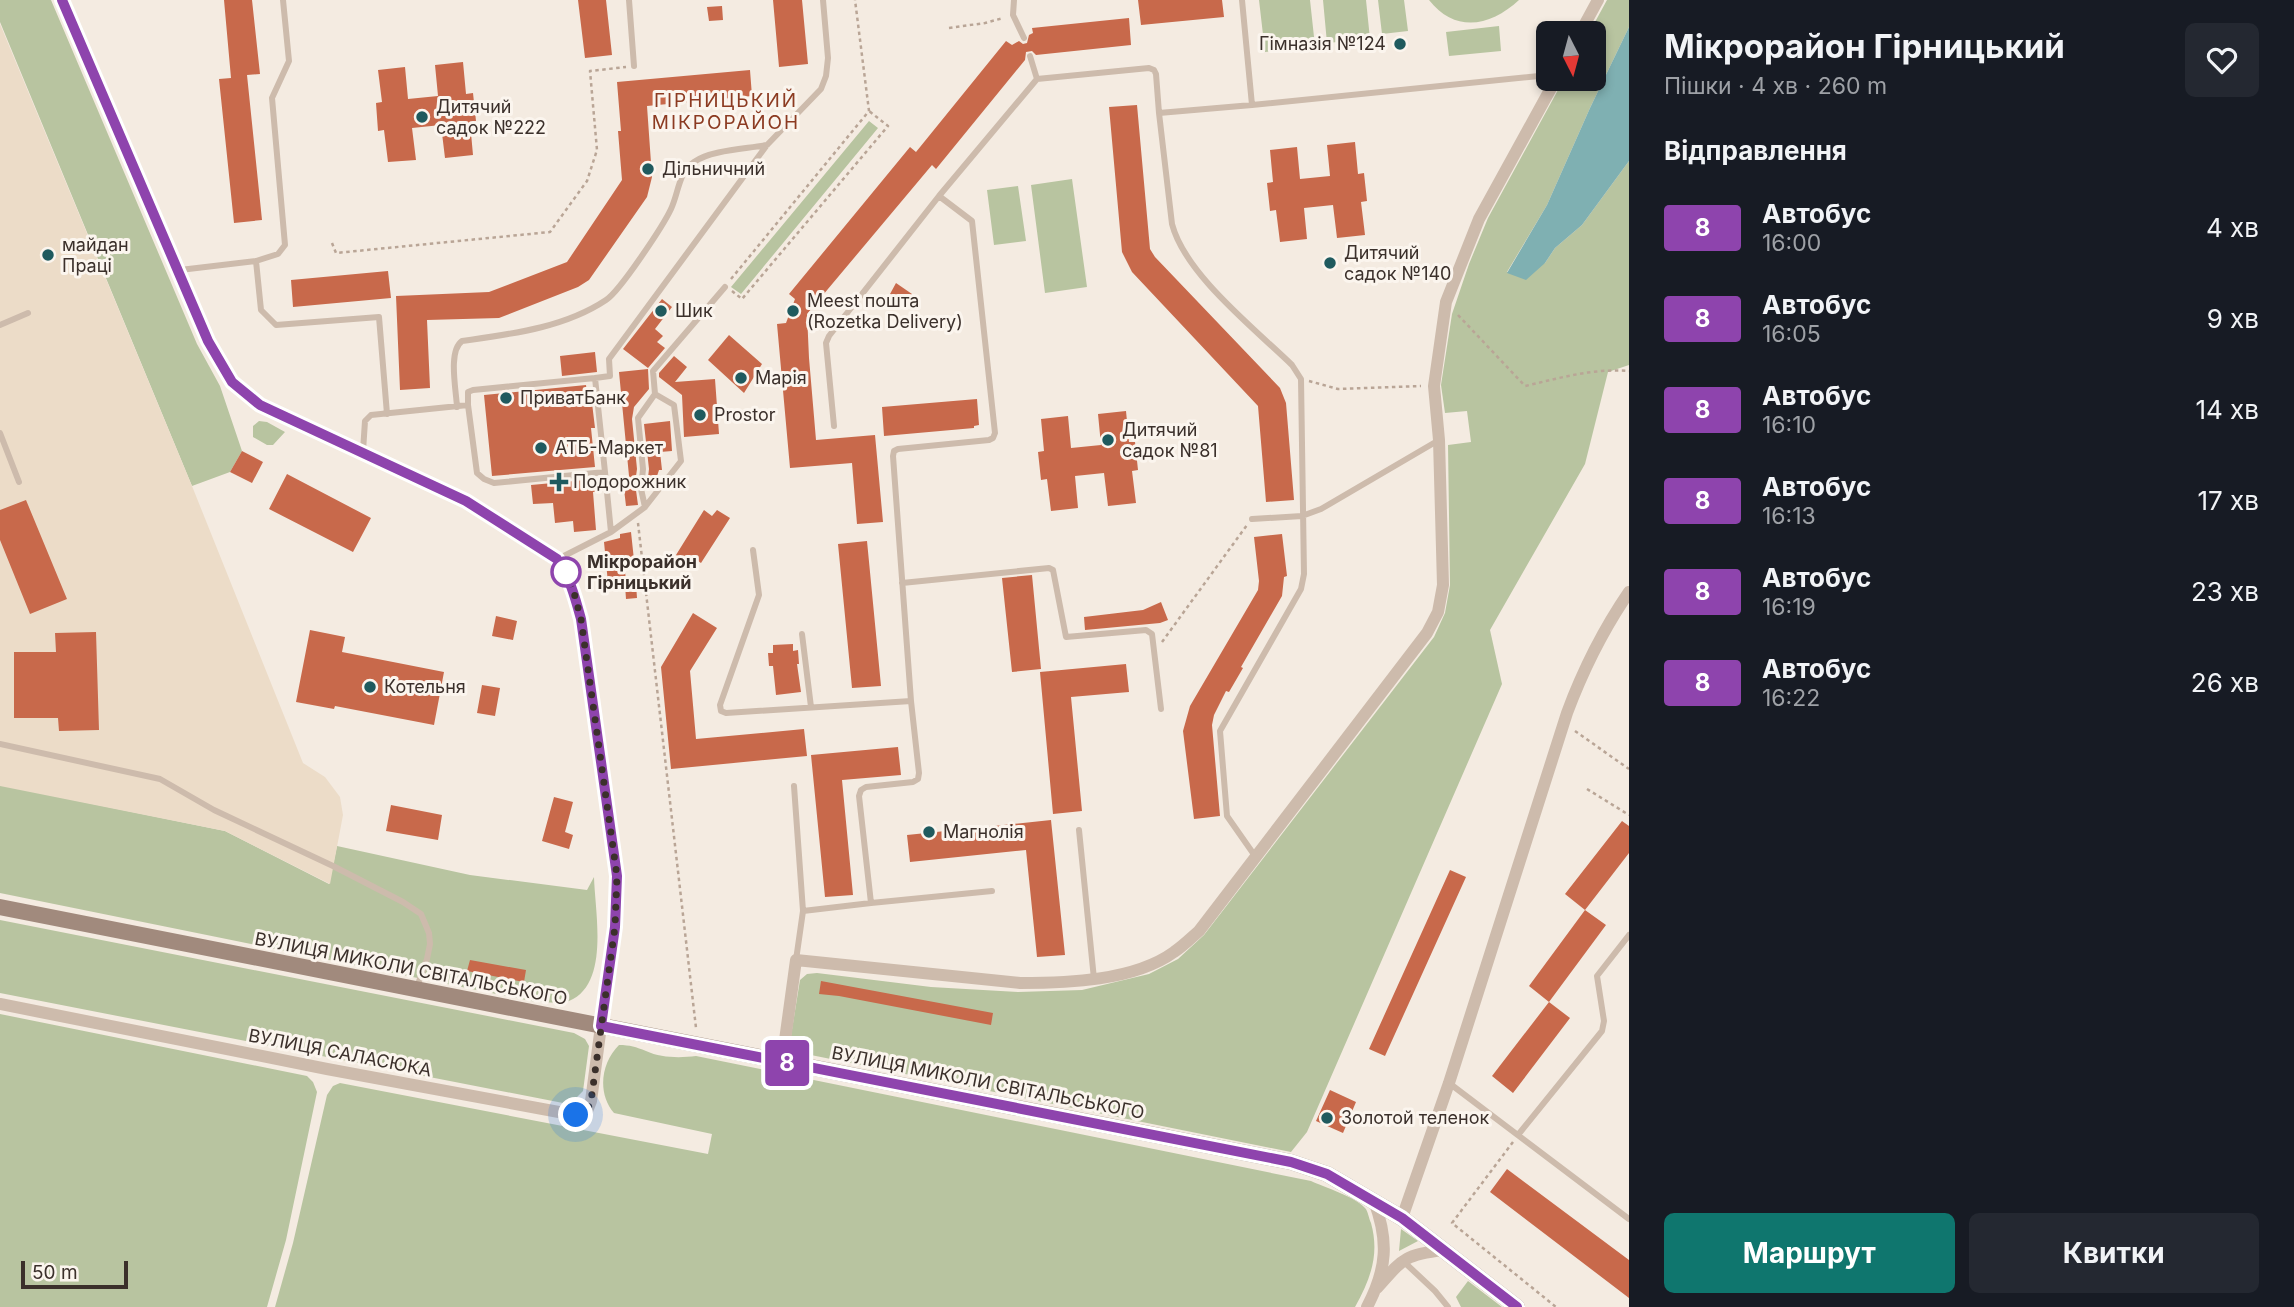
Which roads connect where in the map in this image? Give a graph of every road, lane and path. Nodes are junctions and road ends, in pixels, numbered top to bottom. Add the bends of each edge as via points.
1 (62, 0) edge
2 (283, 0) edge
3 (629, 0) edge
4 (823, 0) edge
5 (855, 0) edge
6 (1014, 0) edge
7 (1242, 0) edge
8 (1598, 0) edge
9 (1013, 15) junction
10 (1587, 21) edge
11 (949, 28) dead end
12 (1024, 38) dead end
13 (1030, 56) dead end
14 (634, 66) joint
15 (1536, 76) edge
16 (1037, 79) junction
17 (1549, 91) edge
18 (1252, 104) junction
19 (869, 111) junction
20 (1159, 113) junction
21 (767, 145) junction
22 (939, 196) junction
23 (331, 243) dead end
24 (256, 261) junction
25 (178, 270) junction
26 (725, 287) junction
27 (1446, 302) junction
28 (29, 313) dead end
29 (0, 324) edge
30 (1629, 371) edge
31 (596, 378) junction
32 (1301, 379) junction
33 (1434, 386) junction
34 (655, 394) junction
35 (468, 405) junction
36 (457, 407) junction
37 (387, 414) junction
38 (834, 426) dead end
39 (0, 433) edge
40 (1439, 440) junction
41 (362, 453) junction
42 (605, 471) junction
43 (19, 482) dead end
44 (645, 507) junction
45 (637, 514) junction
46 (1302, 516) junction
47 (1252, 519) joint
48 (611, 532) junction
49 (753, 550) dead end
50 (557, 559) junction
51 (902, 583) junction
52 (1629, 592) edge
53 (802, 634) dead end
54 (1154, 653) junction
55 (911, 701) junction
56 (811, 707) junction
57 (1161, 709) dead end
58 (1564, 722) junction
59 (0, 744) edge
60 (1629, 769) edge
61 (794, 786) dead end
62 (1587, 789) dead end
63 (1629, 815) edge
64 (1079, 830) dead end
65 (1255, 856) junction
66 (992, 891) dead end
67 (871, 903) junction
68 (0, 907) edge
69 (803, 911) junction
70 (1629, 935) edge
71 (796, 960) junction
72 (1094, 979) junction
73 (416, 989) junction
74 (0, 1004) edge
75 (601, 1026) junction
76 (698, 1045) junction
77 (782, 1062) junction
78 (1449, 1083) junction
79 (1518, 1135) junction
80 (1374, 1200) junction
81 (1402, 1218) junction
82 (1629, 1219) edge
83 (1443, 1250) junction
84 (1402, 1260) junction
85 (1376, 1290) junction
86 (1367, 1307) edge
87 (1448, 1307) edge
88 (1517, 1307) edge
89 (1556, 1307) edge

1 - 25 street
2 - 24 lane via 289,61 272,98 285,245 278,254
3 - 14 lane
4 - 21 lane via 828,58 821,89
5 - 19 path
6 - 9 lane
7 - 18 lane
8 - 10 street
9 - 11 path
9 - 12 lane
13 - 16 lane
14 - 23 path via 590,71 597,149 587,181 550,232 336,253
15 - 18 lane
16 - 20 lane via 1154,69
16 - 22 lane
17 - 27 street via 1479,219
18 - 20 lane
19 - 26 path
19 - 26 path via 888,126 742,299
20 - 32 lane via 1175,236 1199,275
21 - 31 lane via 609,359 610,376
21 - 36 lane via 705,156 682,173 662,224 608,299 536,329 457,345
22 - 38 lane via 829,336
22 - 51 lane via 972,221 995,433 989,440 894,451
24 - 25 lane
24 - 37 lane via 261,310 276,325 379,317
25 - 41 street via 208,341 232,382 260,405
26 - 34 lane via 653,371
27 - 30 path via 1525,386 1606,369
27 - 33 street
28 - 29 lane
31 - 35 lane via 473,390 468,392
31 - 42 lane
32 - 33 path via 1338,389
32 - 46 lane
33 - 40 street
34 - 44 lane via 638,418
34 - 44 lane via 674,405 681,461
35 - 36 lane
35 - 42 lane via 477,473 484,479 494,482
36 - 37 lane
37 - 41 lane via 367,417
39 - 43 lane
40 - 46 lane via 1335,502
40 - 65 street via 1443,584 1437,612 1427,633
41 - 50 street via 466,501
42 - 48 lane
44 - 45 lane
45 - 48 lane
45 - 76 path
46 - 47 lane
46 - 65 lane via 1301,589 1220,731 1227,816
47 - 54 path
48 - 50 lane
49 - 56 lane via 759,595 721,711
50 - 75 street via 573,589 581,619 617,876
51 - 54 lane via 1049,568 1056,574 1066,637 1146,630 1152,634
51 - 55 lane
52 - 58 street via 1607,624
53 - 56 lane
54 - 57 lane
55 - 56 lane
55 - 67 lane via 918,779 866,787 859,796
58 - 60 path
58 - 78 street
59 - 73 lane via 160,779 403,902 421,914 429,933 427,959
61 - 69 lane
62 - 63 path
64 - 72 lane
65 - 72 street via 1199,931 1172,954
66 - 67 lane
67 - 69 lane
68 - 73 main road, ВУЛИЦЯ МИКОЛИ СВІТАЛЬСЬКОГО
69 - 71 lane
70 - 79 lane via 1597,976 1602,1031
71 - 72 street via 1020,983
71 - 77 street
73 - 75 main road, ВУЛИЦЯ МИКОЛИ СВІТАЛЬСЬКОГО
74 - 75 street, ВУЛИЦЯ САЛАСЮКА via 576,1115 587,1111 591,1101
75 - 76 main road, ВУЛИЦЯ МИКОЛИ СВІТАЛЬСЬКОГО
76 - 77 main road, ВУЛИЦЯ МИКОЛИ СВІТАЛЬСЬКОГО
77 - 80 main road, ВУЛИЦЯ МИКОЛИ СВІТАЛЬСЬКОГО via 1291,1162 1327,1174
78 - 79 lane
78 - 81 street
79 - 82 lane
79 - 89 path via 1452,1223
80 - 81 main road, ВУЛИЦЯ МИКОЛИ СВІТАЛЬСЬКОГО
80 - 85 street via 1385,1238
81 - 83 main road, ВУЛИЦЯ МИКОЛИ СВІТАЛЬСЬКОГО
83 - 84 street
83 - 88 main road, ВУЛИЦЯ МИКОЛИ СВІТАЛЬСЬКОГО
84 - 85 street
84 - 87 lane
85 - 86 street

